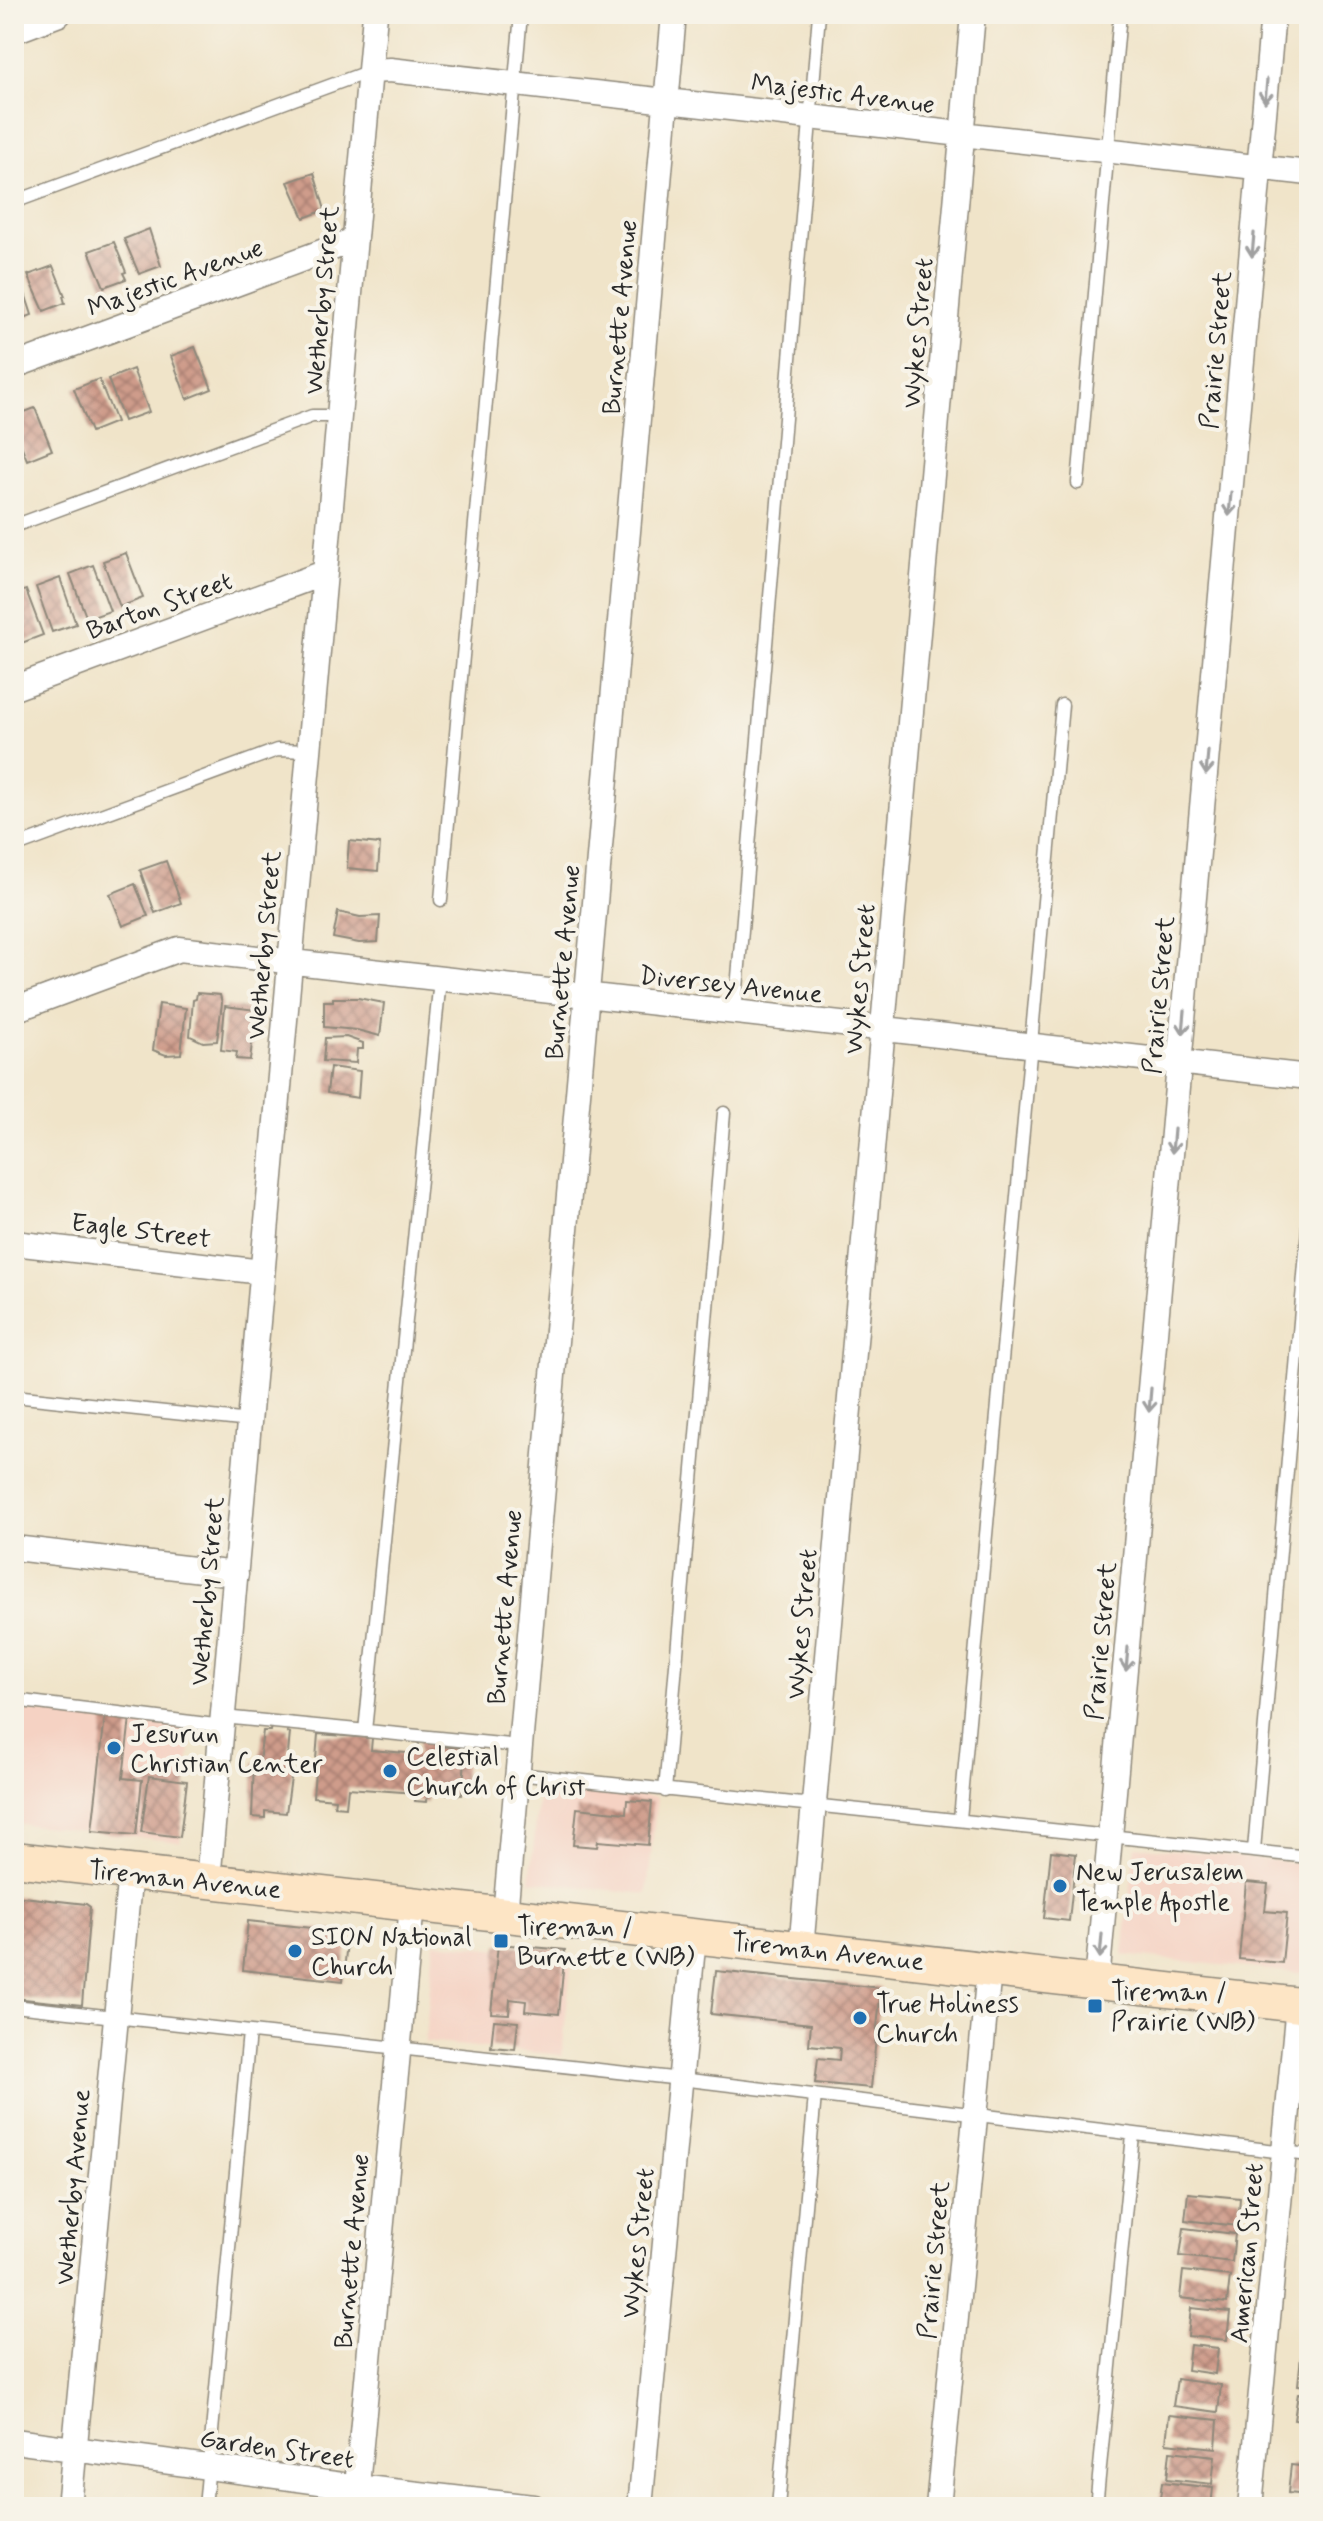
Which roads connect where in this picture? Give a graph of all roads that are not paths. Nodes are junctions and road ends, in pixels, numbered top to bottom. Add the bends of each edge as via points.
1 (59, 14) edge
2 (375, 14) edge
3 (521, 14) edge
4 (674, 14) edge
5 (819, 14) edge
6 (973, 14) edge
7 (1120, 14) edge
8 (1273, 14) edge
9 (14, 31) edge
10 (370, 71) junction
11 (514, 84) junction
12 (667, 101) junction
13 (809, 117) junction
14 (963, 135) junction
15 (1107, 151) junction
16 (1259, 168) junction
17 (1309, 173) edge
18 (14, 202) edge
19 (354, 240) junction
20 (14, 366) edge
21 (338, 416) junction
22 (1078, 483) dead end
23 (14, 526) edge
24 (324, 573) junction
25 (14, 688) edge
26 (1062, 705) dead end
27 (309, 751) junction
28 (14, 847) edge
29 (441, 900) dead end
30 (290, 962) junction
31 (440, 979) junction
32 (587, 996) junction
33 (14, 1010) edge
34 (735, 1013) junction
35 (882, 1029) junction
36 (1031, 1046) junction
37 (1180, 1063) junction
38 (1309, 1077) edge
39 (724, 1113) dead end
40 (1309, 1218) edge
41 (14, 1243) edge
42 (262, 1272) junction
43 (14, 1396) edge
44 (250, 1421) junction
45 (14, 1548) edge
46 (236, 1574) junction
47 (14, 1700) edge
48 (223, 1721) junction
49 (365, 1731) junction
50 (520, 1746) junction
51 (517, 1774) junction
52 (665, 1791) junction
53 (813, 1804) junction
54 (960, 1819) junction
55 (1111, 1835) junction
56 (1254, 1850) junction
57 (1309, 1857) edge
58 (14, 1859) edge
59 (130, 1872) junction
60 (208, 1881) junction
61 (412, 1905) junction
62 (505, 1915) junction
63 (694, 1936) junction
64 (801, 1949) junction
65 (989, 1970) junction
66 (1097, 1982) junction
67 (1303, 2005) edge
68 (14, 2006) edge
69 (116, 2017) junction
70 (249, 2032) junction
71 (398, 2048) junction
72 (681, 2079) junction
73 (815, 2095) junction
74 (975, 2115) junction
75 (1133, 2135) junction
76 (1283, 2153) junction
77 (1309, 2155) edge
78 (14, 2441) edge
79 (75, 2450) junction
80 (209, 2466) junction
81 (356, 2497) edge
82 (69, 2507) edge
83 (205, 2507) edge
84 (533, 2507) edge
85 (640, 2507) edge
86 (778, 2507) edge
87 (938, 2507) edge
88 (1096, 2507) edge
89 (1250, 2507) edge

1 - 9 street
2 - 10 street, Wetherby Street
3 - 11 lane
4 - 12 street, Burnette Avenue
5 - 13 lane
6 - 14 street, Wykes Street
7 - 15 lane
8 -> 16 street, Prairie Street
10 - 11 street, Majestic Avenue
10 - 18 lane
10 - 19 street, Wetherby Street
11 - 12 street, Majestic Avenue
11 - 29 lane
12 - 13 street, Majestic Avenue
12 - 32 street, Burnette Avenue
13 - 14 street, Majestic Avenue
13 - 34 lane
14 - 15 street, Majestic Avenue
14 - 35 street, Wykes Street
15 - 16 street, Majestic Avenue
15 - 22 lane
16 - 17 street, Majestic Avenue
16 -> 37 street, Prairie Street
19 - 20 street, Majestic Avenue
19 - 21 street, Wetherby Street
21 - 23 lane via 312,416
21 - 24 street, Wetherby Street
24 - 25 street, Barton Street
24 - 27 street, Wetherby Street
26 - 36 lane
27 - 28 lane via 277,750
27 - 30 street, Wetherby Street
30 - 31 street, Diversey Avenue
30 - 33 street, Diversey Avenue via 179,949
30 - 42 street, Wetherby Street
31 - 32 street, Diversey Avenue
31 - 49 lane
32 - 34 street, Diversey Avenue
32 - 50 street, Burnette Avenue
34 - 35 street, Diversey Avenue
35 - 36 street, Diversey Avenue
35 - 53 street, Wykes Street
36 - 37 street, Diversey Avenue
36 - 54 lane
37 - 38 street, Diversey Avenue
37 -> 55 street, Prairie Street
39 - 52 lane
40 - 56 lane
41 - 42 street, Eagle Street
42 - 44 street, Wetherby Street
43 - 44 lane
44 - 46 street, Wetherby Street
45 - 46 street
46 - 48 street, Wetherby Street
47 - 48 lane
48 - 49 lane
48 - 60 street, Wetherby Street
49 - 50 lane
50 - 51 street, Burnette Avenue
51 - 52 lane
51 - 62 street, Burnette Avenue
52 - 53 lane
53 - 54 lane
53 - 64 street, Wykes Street
54 - 55 lane
55 - 56 lane
55 -> 66 street, Prairie Street
56 - 57 lane
58 - 59 street, Tireman Avenue
59 - 60 street, Tireman Avenue
59 - 69 street, Wetherby Avenue
60 - 61 street, Tireman Avenue
61 - 62 street, Tireman Avenue
61 - 71 street, Burnette Avenue
62 - 63 street, Tireman Avenue
63 - 64 street, Tireman Avenue
63 - 72 street, Wykes Street
64 - 65 street, Tireman Avenue
65 - 66 street, Tireman Avenue
65 - 74 street, Prairie Street
66 - 67 street, Tireman Avenue
67 - 76 street, American Street
68 - 69 lane
69 - 70 lane
69 - 79 street, Wetherby Avenue
70 - 71 lane
70 - 80 lane
71 - 72 lane
71 - 81 street, Burnette Avenue
72 - 73 lane
72 - 85 street, Wykes Street
73 - 74 lane
73 - 86 lane
74 - 75 lane
74 - 87 street, Prairie Street
75 - 76 lane
75 - 88 lane
76 - 77 lane
76 - 89 street, American Street
78 - 79 street, Garden Street
79 - 80 street, Garden Street
79 - 82 street, Wetherby Avenue
80 - 81 street, Garden Street
80 - 83 lane
81 - 84 street, Garden Street

